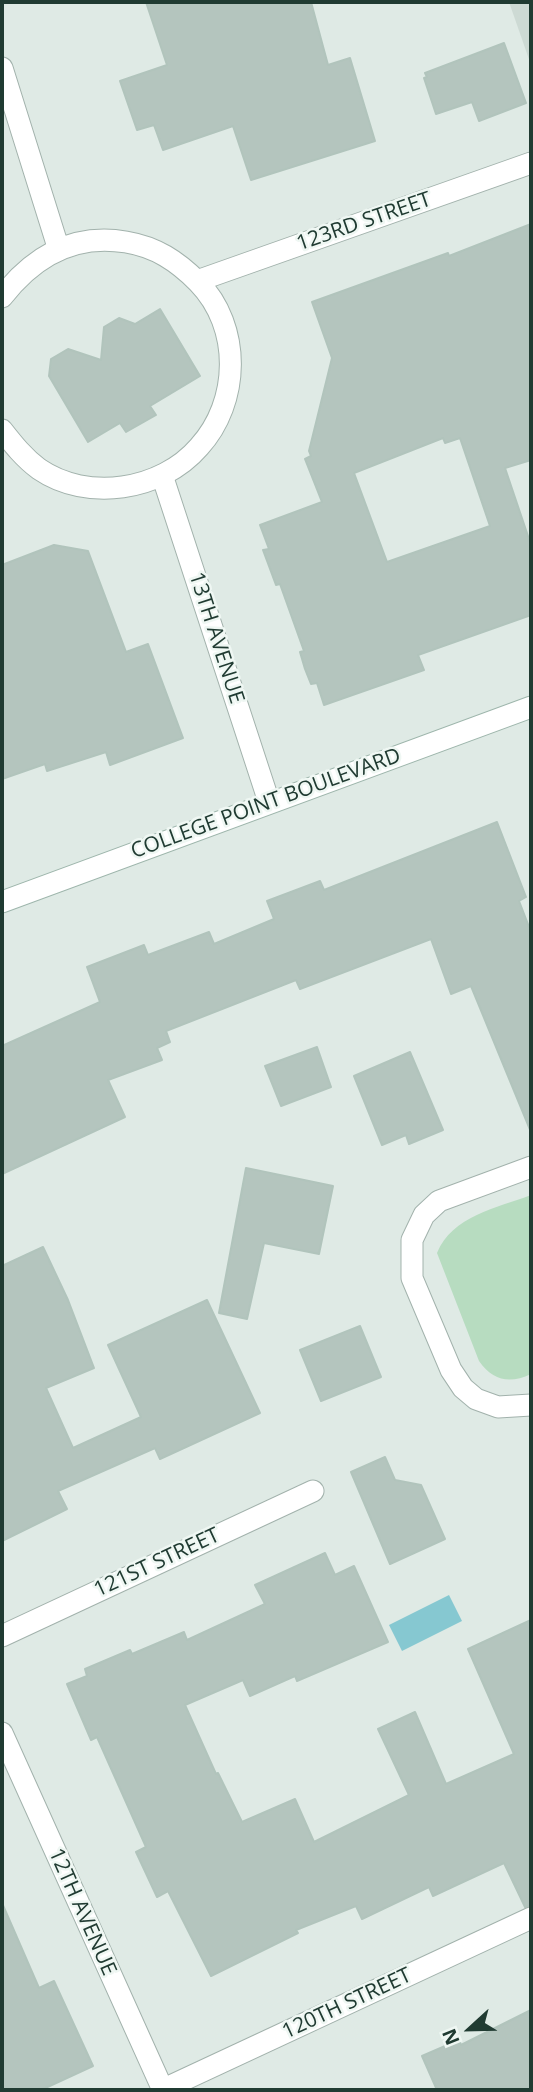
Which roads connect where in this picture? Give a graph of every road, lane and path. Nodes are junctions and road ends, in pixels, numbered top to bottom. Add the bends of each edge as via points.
1 (2, 68) edge
2 (531, 163) edge
3 (60, 250) junction
4 (198, 282) junction
5 (2, 297) edge
6 (2, 430) edge
7 (162, 475) junction
8 (531, 707) edge
9 (269, 802) junction
10 (2, 902) edge
11 (531, 1167) edge
12 (531, 1405) edge
13 (313, 1491) dead end
14 (2, 1636) edge
15 (2, 1733) edge
16 (531, 1918) edge
17 (162, 2090) edge

1 - 3 street
2 - 4 street, 123RD STREET
3 - 4 street via 80,242 113,239 142,244 181,264
3 - 5 street via 30,266
4 - 7 street via 209,293 226,330 231,363 227,396 199,448
6 - 7 street via 40,470 82,486 133,486
7 - 9 street, 13TH AVENUE
8 - 9 street, COLLEGE POINT BOULEVARD
9 - 10 street, COLLEGE POINT BOULEVARD
11 - 12 street via 439,1201 424,1216 412,1240 412,1278 463,1388 498,1407
13 - 14 street, 121ST STREET
15 - 17 street, 12TH AVENUE
16 - 17 street, 120TH STREET

